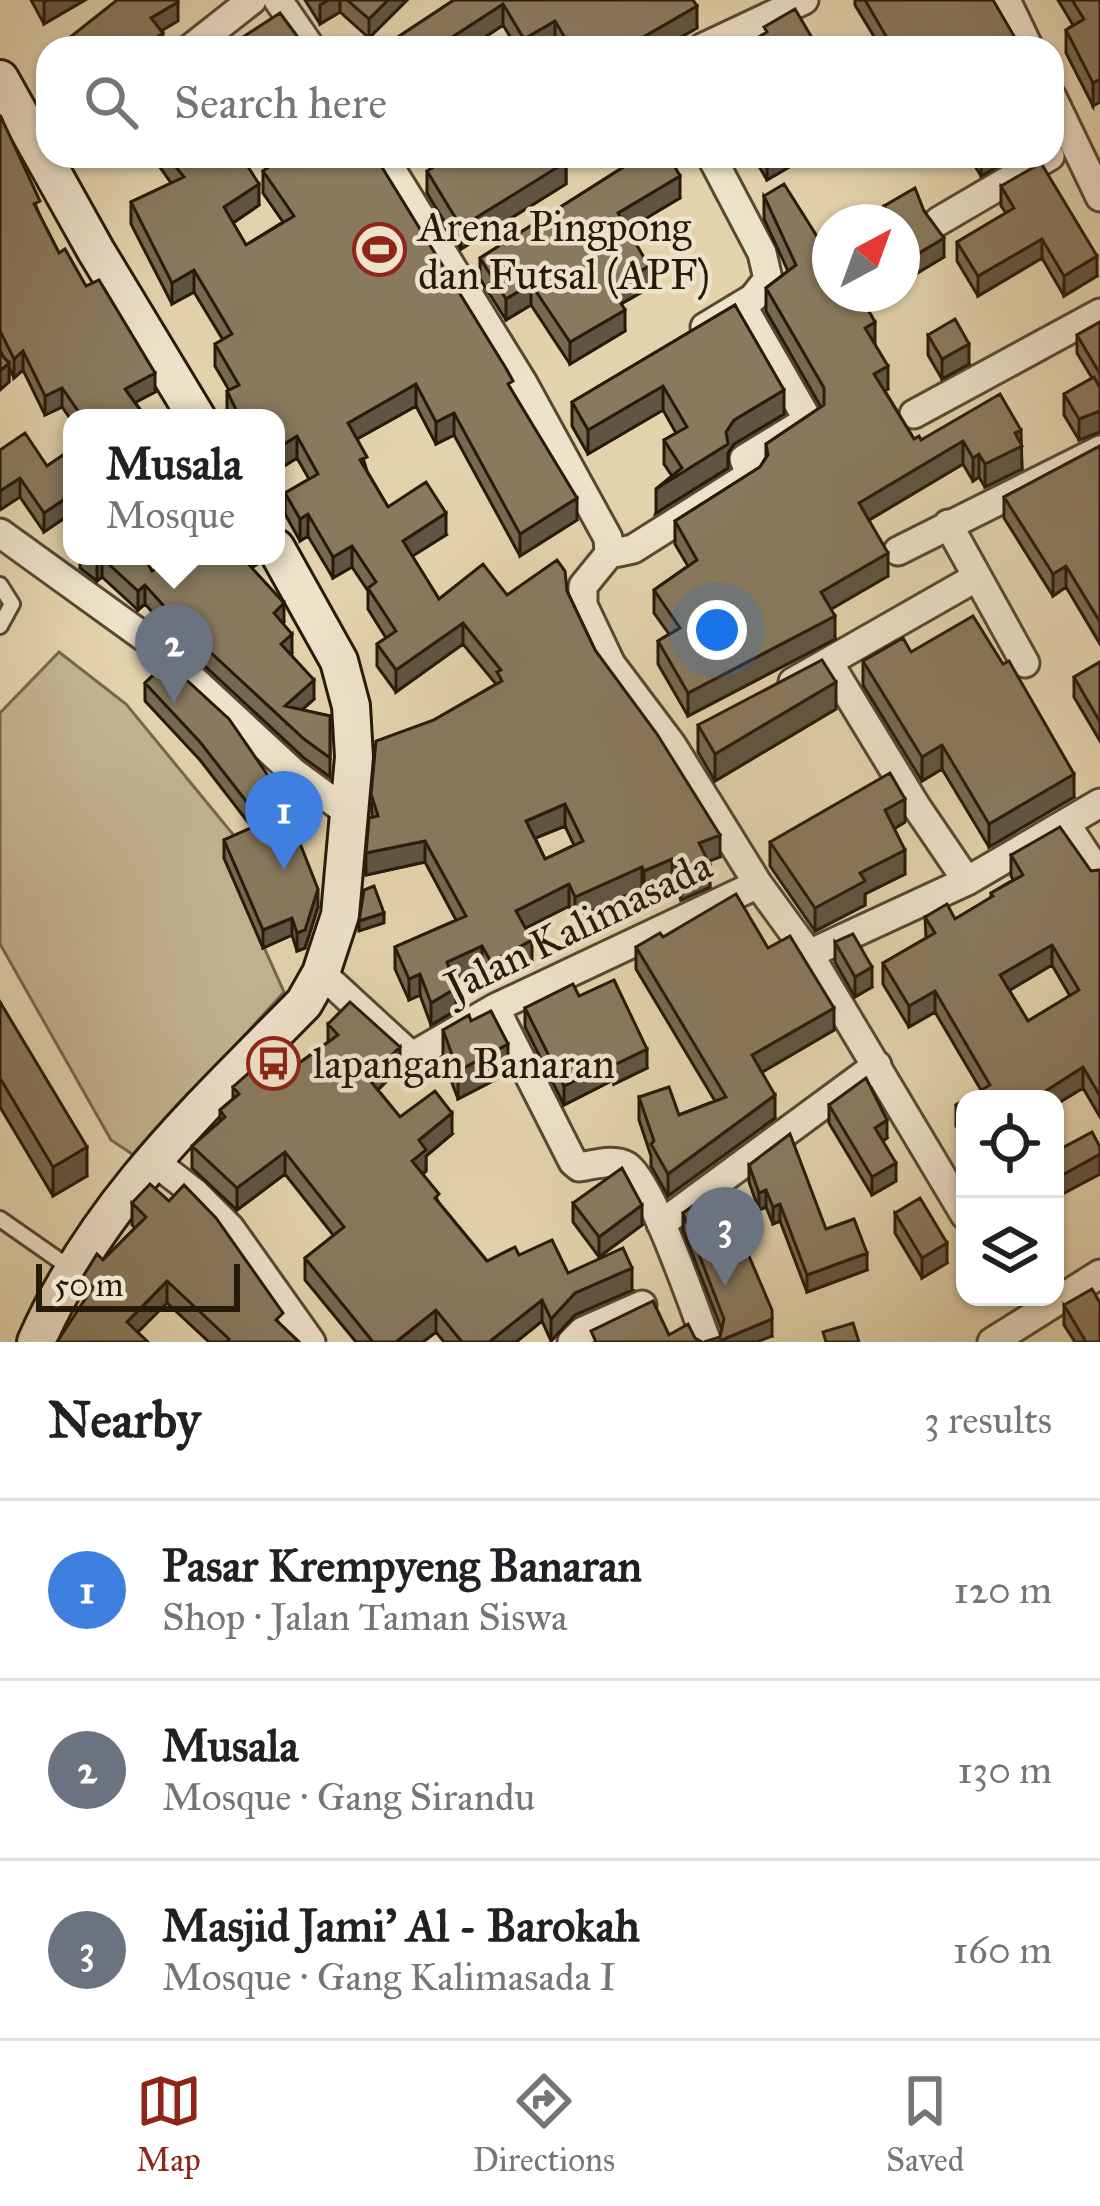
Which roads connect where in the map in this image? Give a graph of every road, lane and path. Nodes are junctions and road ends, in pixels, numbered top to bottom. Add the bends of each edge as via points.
1 (252, 0) edge
2 (278, 0) edge
3 (804, 0) edge
4 (1006, 0) edge
5 (206, 36) edge
6 (303, 36) edge
7 (728, 36) edge
8 (1023, 36) edge
9 (0, 79) edge
10 (36, 134) edge
11 (1064, 155) edge
12 (55, 168) edge
13 (392, 168) edge
14 (717, 168) edge
15 (1029, 168) edge
16 (1096, 179) edge
17 (939, 221) dead end
18 (742, 305) junction
19 (1100, 313) edge
20 (685, 340) edge
21 (192, 409) edge
22 (914, 414) dead end
23 (1100, 450) edge
24 (948, 524) junction
25 (0, 532) edge
26 (898, 551) dead end
27 (609, 554) junction
28 (285, 564) edge
29 (977, 577) junction
30 (0, 585) edge
31 (0, 626) edge
32 (829, 663) junction
33 (1025, 663) dead end
34 (770, 694) edge
35 (1100, 802) edge
36 (349, 813) junction
37 (1066, 824) junction
38 (1100, 876) edge
39 (968, 881) junction
40 (758, 884) junction
41 (809, 954) junction
42 (321, 973) junction
43 (495, 1007) junction
44 (878, 1065) junction
45 (151, 1159) junction
46 (956, 1199) edge
47 (0, 1219) edge
48 (662, 1224) junction
49 (73, 1270) junction
50 (1096, 1288) edge
51 (642, 1305) edge
52 (1020, 1309) edge
53 (36, 1342) edge
54 (311, 1342) edge
55 (572, 1342) edge
56 (707, 1342) edge
57 (992, 1342) edge

1 - 5 street
2 - 6 street
3 - 7 street
4 - 8 street
9 - 10 main road
11 - 16 street
12 - 21 main road
13 - 27 street via 465,268 554,415
14 - 18 street via 767,268 764,287
15 - 17 street
18 - 20 street
18 - 27 street via 808,420 745,459 750,475 633,549
19 - 22 street
23 - 24 street
24 - 26 street
24 - 29 street
25 - 36 street via 158,646
27 - 40 street via 583,586 583,605 611,664 682,740
28 - 36 main road via 339,661 351,706
29 - 32 street
29 - 33 street
30 - 31 lane via 12,604
32 - 34 street
32 - 39 street
35 - 37 street
36 - 42 main road via 340,915
37 - 38 street
37 - 39 street
39 - 41 street
40 - 41 street, Jalan Kalimasada
40 - 43 street, Jalan Kalimasada
41 - 44 street, Jalan Kalimasada
42 - 43 street, Jalan Kalimasada via 412,1054
42 - 45 main road via 304,1003
43 - 48 street via 573,1162 631,1169
44 - 46 street, Jalan Kalimasada
44 - 48 street
45 - 49 main road
45 - 54 street via 230,1228
47 - 49 lane
48 - 56 street
49 - 53 main road
50 - 52 street
51 - 55 street
52 - 57 street

